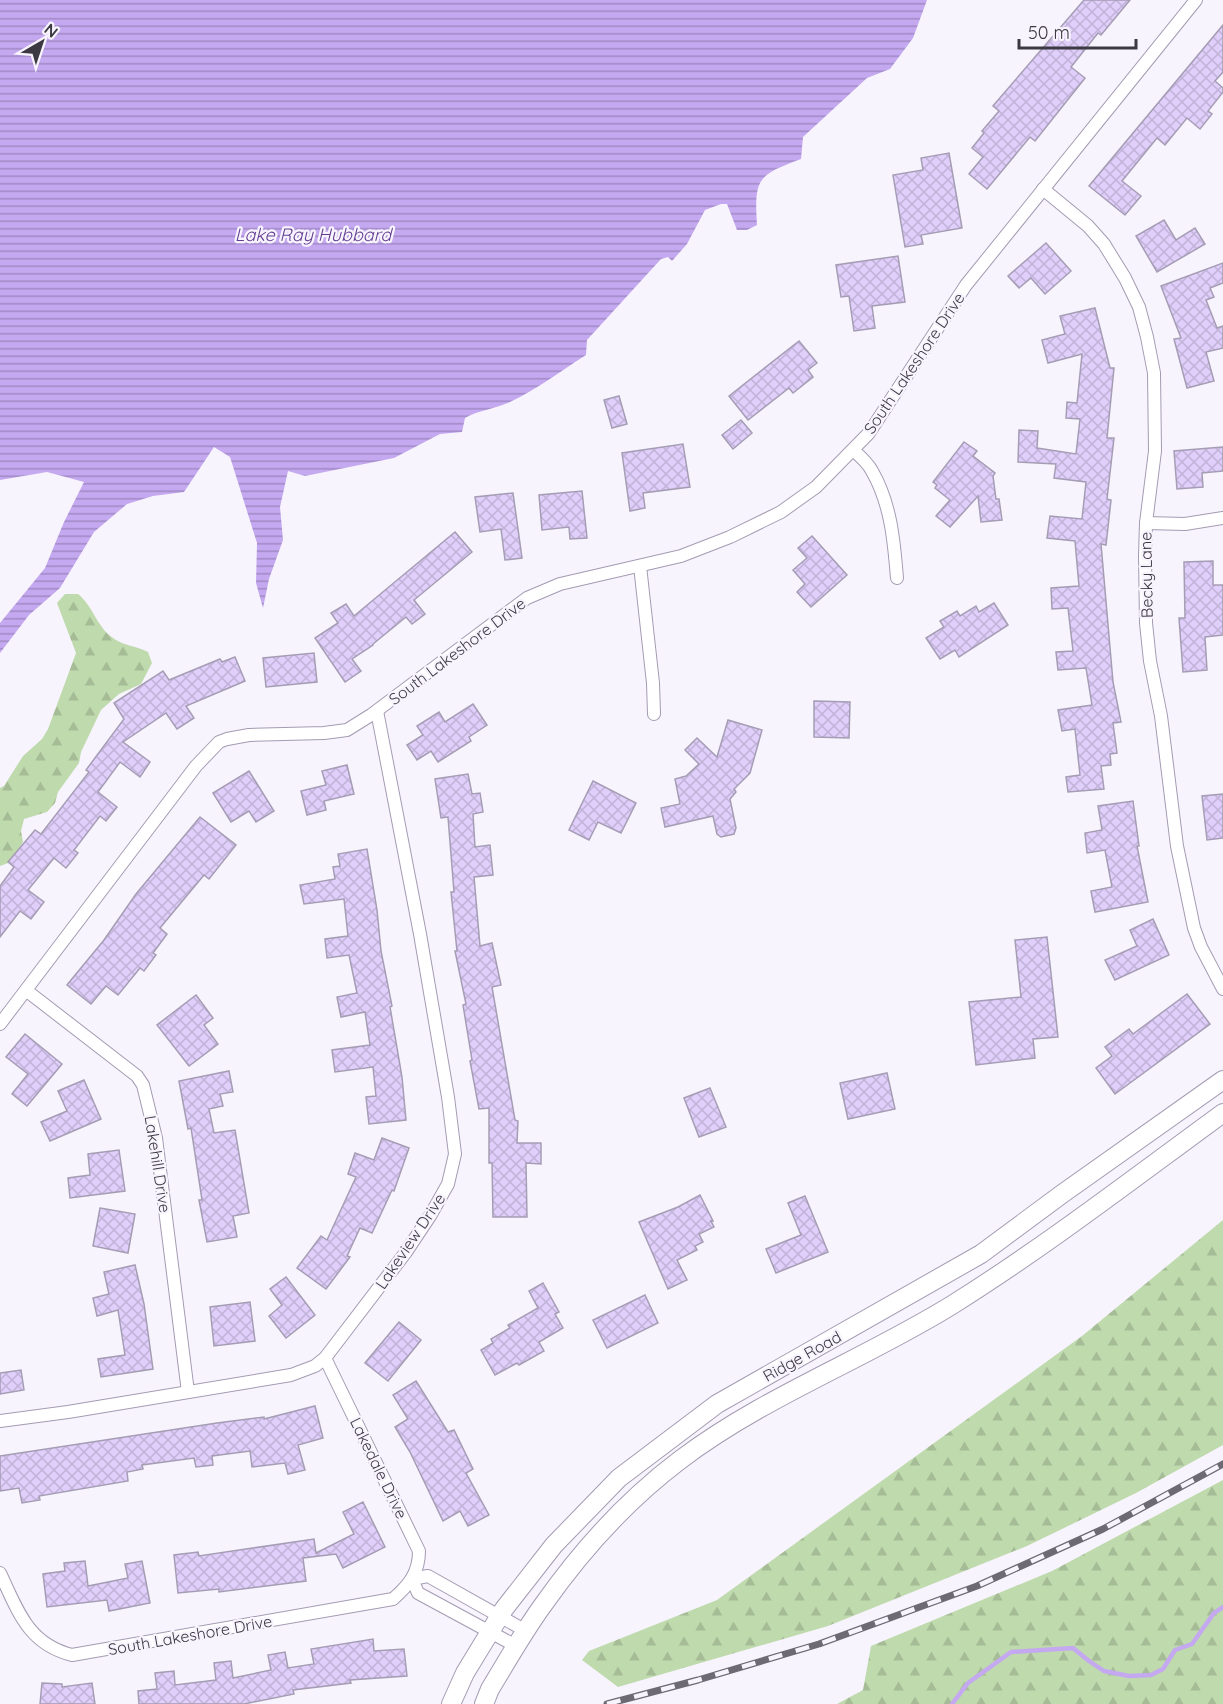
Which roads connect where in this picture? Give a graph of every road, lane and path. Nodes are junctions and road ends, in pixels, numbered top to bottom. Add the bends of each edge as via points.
1 (1196, 0) edge
2 (1043, 189) junction
3 (853, 450) junction
4 (1223, 518) edge
5 (1146, 523) junction
6 (640, 566) junction
7 (897, 578) dead end
8 (377, 711) junction
9 (654, 714) dead end
10 (1223, 989) edge
11 (27, 991) junction
12 (0, 1024) edge
13 (1223, 1080) edge
14 (1223, 1113) edge
15 (904, 1298) junction
16 (918, 1323) junction
17 (325, 1358) junction
18 (188, 1392) junction
19 (0, 1421) edge
20 (0, 1574) edge
21 (412, 1579) junction
22 (500, 1615) junction
23 (526, 1631) junction
24 (490, 1632) junction
25 (516, 1646) junction
26 (451, 1704) edge
27 (484, 1704) edge

1 - 2 street, South Lakeshore Drive
2 - 3 street, South Lakeshore Drive via 966,285 869,433
2 - 5 street, Becky Lane via 1104,244 1138,307 1154,373 1155,451
3 - 6 street, South Lakeshore Drive via 816,487 781,512 681,556
3 - 7 street via 872,470 885,502 891,520
4 - 5 street via 1185,524
5 - 10 street, Becky Lane via 1146,624 1177,846 1194,928
6 - 8 street, South Lakeshore Drive via 560,584 527,597
6 - 9 street
8 - 11 street, South Lakeshore Drive via 347,730 249,735 219,742 196,766
8 - 17 street, Lakeview Drive via 420,934 455,1154 448,1184 430,1216
11 - 12 street, South Lakeshore Drive
11 - 18 street, Lakehill Drive via 137,1076 143,1085 156,1138
13 - 15 main road, Ridge Road via 981,1254
14 - 16 main road, Ridge Road via 1050,1240
15 - 16 main road
15 - 22 main road, Ridge Road via 717,1404 619,1478 554,1545
16 - 23 main road, Ridge Road via 757,1410 680,1461 606,1527
17 - 18 street, Lakeview Drive via 291,1375
17 - 21 street, Lakedale Drive via 419,1551 419,1564
18 - 19 street, Lakeview Drive
20 - 21 street, South Lakeshore Drive via 30,1632 56,1651 72,1655 381,1603 393,1599
21 - 22 street via 428,1576
21 - 24 street via 418,1593
22 - 23 street
22 - 24 main road, Ridge Road
23 - 25 main road, Ridge Road
24 - 25 street
24 - 26 main road, Ridge Road
25 - 27 main road, Ridge Road

